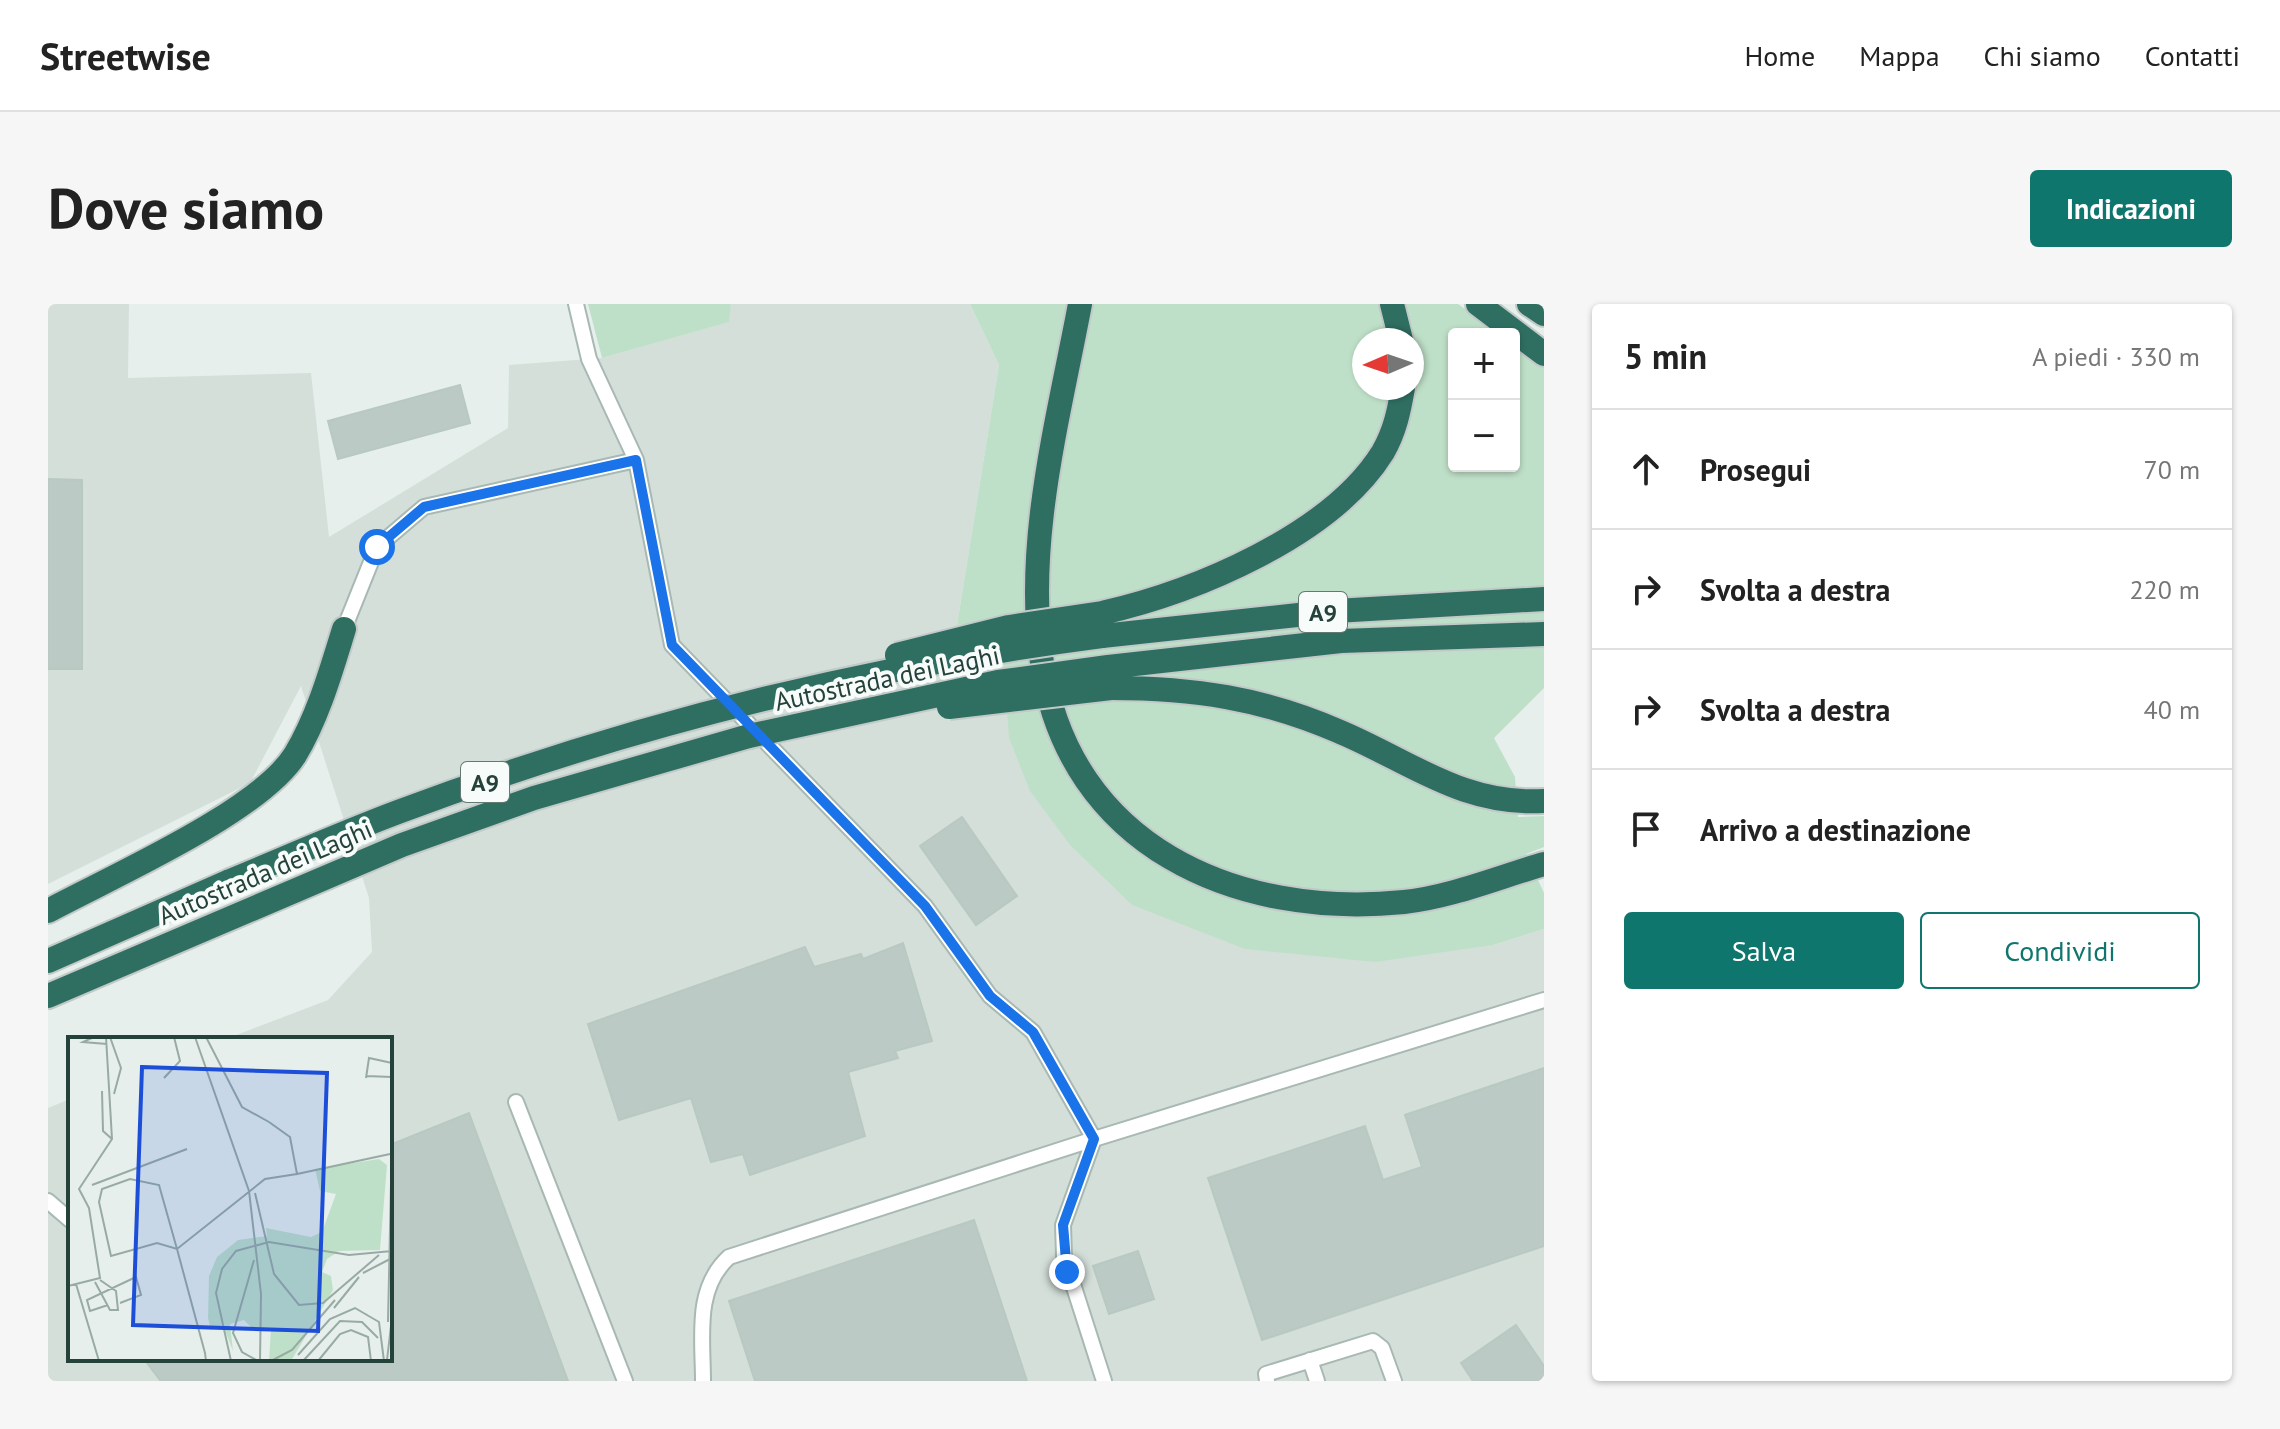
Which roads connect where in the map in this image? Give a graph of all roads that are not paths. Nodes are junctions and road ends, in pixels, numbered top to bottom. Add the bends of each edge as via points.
1 (576, 304) edge
2 (1080, 304) edge
3 (1392, 304) edge
4 (1478, 304) edge
5 (1529, 304) edge
6 (1544, 314) edge
7 (1398, 328) edge
8 (1544, 354) edge
9 (1401, 400) edge
10 (636, 460) junction
11 (1544, 599) edge
12 (1102, 624) junction
13 (344, 629) joint
14 (1544, 634) edge
15 (1109, 678) junction
16 (1544, 801) edge
17 (1544, 864) edge
18 (48, 911) edge
19 (48, 961) edge
20 (48, 996) edge
21 (1544, 1000) edge
22 (516, 1102) dead end
23 (1094, 1139) junction
24 (48, 1201) edge
25 (68, 1218) edge
26 (1310, 1360) junction
27 (625, 1381) edge
28 (703, 1381) edge
29 (1104, 1381) edge
30 (1267, 1381) edge
31 (1317, 1381) edge
32 (1394, 1381) edge

1 - 10 lane via 589,359
2 - 17 highway via 1044,498 1038,607 1042,664 1055,714 1095,795 1164,857 1243,889 1295,901 1406,902
3 - 7 highway
4 - 8 highway
5 - 6 highway
9 - 12 highway via 1382,453 1314,521 1223,573
10 - 13 lane via 424,507 377,547
10 - 23 lane via 672,645 925,906 990,996 1033,1032
11 - 12 highway, Autostrada dei Laghi / A9
12 - 19 highway, Autostrada dei Laghi / A9, bridge via 746,703 528,767 398,812
13 - 18 highway via 328,684 295,756 261,792
14 - 15 highway, Autostrada dei Laghi / A9 via 1341,641
15 - 16 highway via 1234,696 1340,731 1441,783 1488,799
15 - 20 highway, Autostrada dei Laghi / A9, bridge via 998,682 749,736 534,798 402,845
21 - 23 lane
22 - 27 lane
23 - 28 lane via 729,1257 714,1271 703,1297
23 - 29 lane via 1063,1225 1064,1256
24 - 25 lane
26 - 30 lane via 1266,1374
26 - 31 lane
26 - 32 lane via 1373,1341 1382,1348

